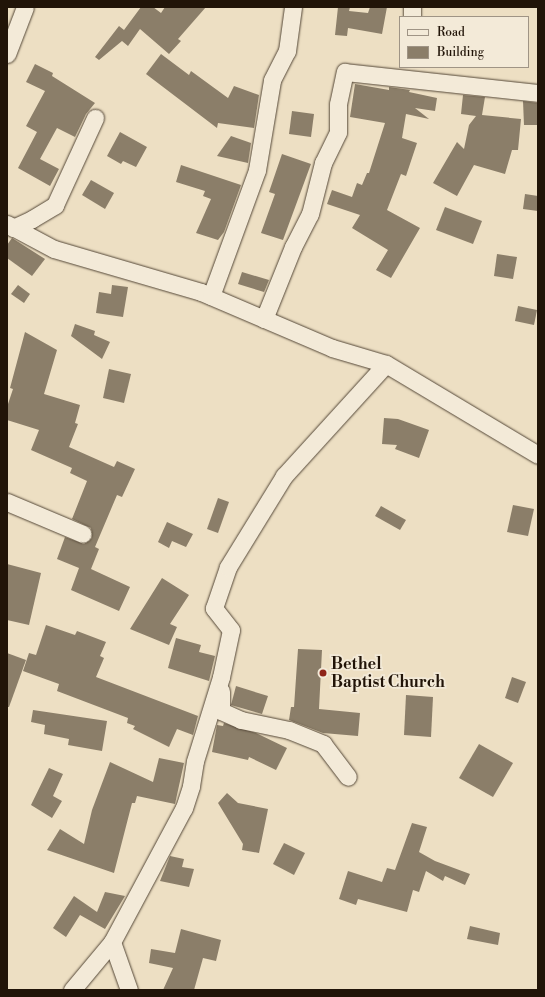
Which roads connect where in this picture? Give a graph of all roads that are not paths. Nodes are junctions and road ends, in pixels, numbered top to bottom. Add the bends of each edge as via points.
1 (25, 7) edge
2 (293, 7) edge
3 (7, 54) edge
4 (416, 74) edge
5 (538, 93) edge
6 (95, 118) dead end
7 (10, 226) edge
8 (211, 296) junction
9 (264, 319) junction
10 (386, 364) junction
11 (538, 455) edge
12 (7, 502) edge
13 (83, 534) dead end
14 (221, 677) junction
15 (348, 777) dead end
16 (112, 942) junction
17 (72, 990) edge
18 (129, 990) edge

1 - 3 street
2 - 8 street via 287,51 272,80 257,170
4 - 5 street
4 - 9 street via 345,72 338,104 338,132 323,163 310,214 293,247
6 - 7 street via 54,204 32,220
7 - 8 street via 54,249
8 - 9 street
9 - 10 street via 332,348
10 - 11 street
10 - 14 street via 284,476 228,567 214,608 231,630
12 - 13 street
14 - 15 street via 221,711 240,720 289,730 323,744
14 - 16 street via 195,761 192,786 184,808
16 - 17 street
16 - 18 street

